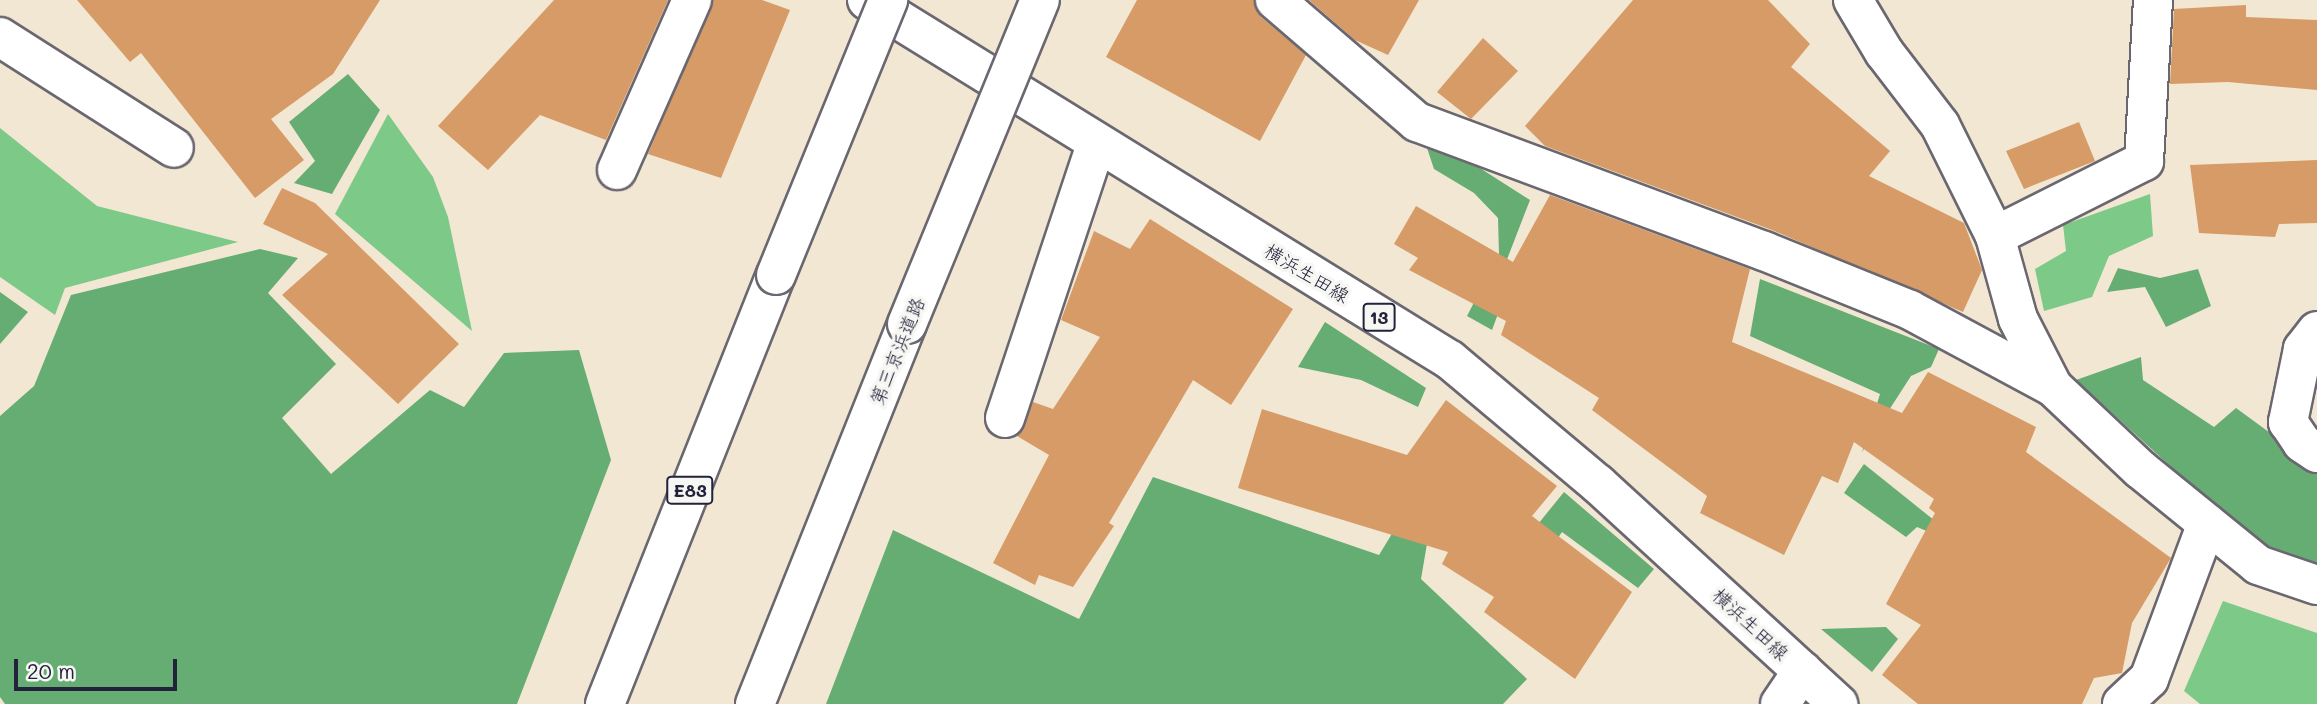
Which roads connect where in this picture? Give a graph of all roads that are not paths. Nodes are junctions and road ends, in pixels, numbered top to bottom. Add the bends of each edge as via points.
1 (692, 0) edge
2 (867, 0) edge
3 (888, 0) edge
4 (1040, 0) edge
5 (1275, 0) edge
6 (1853, 0) edge
7 (2153, 0) edge
8 (0, 37) edge
9 (1096, 145) junction
10 (174, 148) dead end
11 (617, 170) dead end
12 (1995, 236) junction
13 (2317, 331) edge
14 (2053, 387) junction
15 (1005, 418) dead end
16 (2317, 453) edge
17 (2207, 523) junction
18 (2317, 584) edge
19 (1802, 671) junction
20 (605, 704) edge
21 (755, 704) edge
22 (1780, 704) edge
23 (1838, 704) edge
24 (2122, 704) edge

1 - 11 main road
2 - 9 main road, 横浜生田線 / 13
3 - 20 main road, E83, bridge
4 - 21 main road, 第三京浜道路, bridge
5 - 14 main road via 1418,122 1910,310
6 - 12 main road via 1884,52 1940,125
7 - 12 main road via 2144,161
8 - 10 main road
9 - 15 main road
9 - 19 main road, 横浜生田線 / 13 via 1450,360 1598,484
12 - 14 main road via 2018,319
13 - 16 main road via 2303,349 2288,422 2302,443
14 - 17 main road via 2140,469
17 - 18 main road via 2258,565
17 - 24 main road via 2149,679
19 - 22 main road
19 - 23 main road, 横浜生田線 / 13

